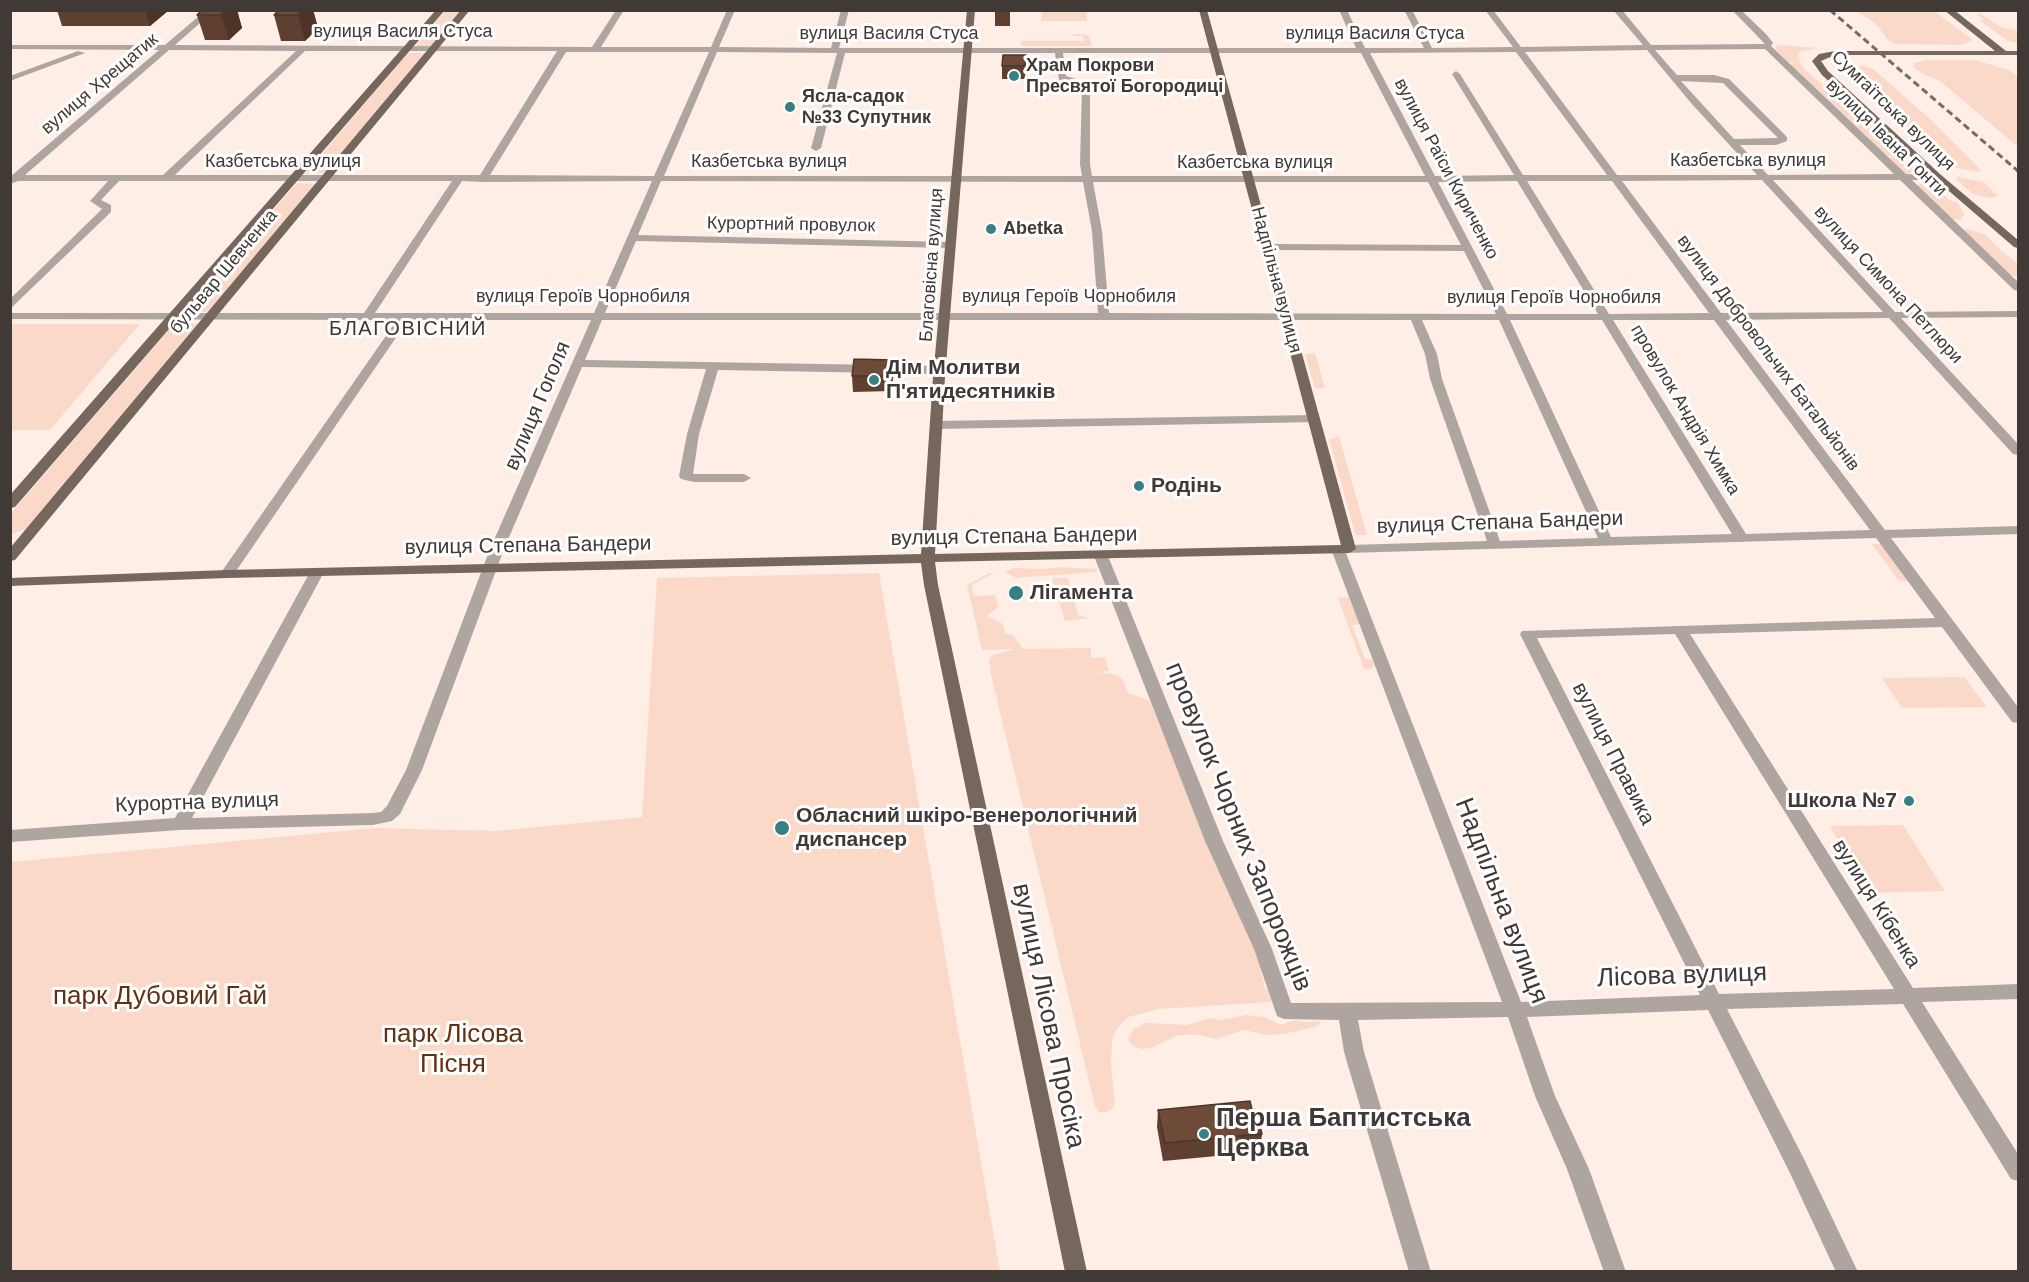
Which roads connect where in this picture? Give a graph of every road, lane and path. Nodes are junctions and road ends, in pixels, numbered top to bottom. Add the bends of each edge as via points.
1 (211, 10) edge
2 (441, 10) edge
3 (466, 10) edge
4 (620, 10) edge
5 (731, 10) edge
6 (845, 10) edge
7 (971, 10) edge
8 (1203, 10) edge
9 (1343, 10) edge
10 (1408, 10) edge
11 (1489, 10) edge
12 (1617, 10) edge
13 (1736, 10) edge
14 (1948, 10) edge
15 (1767, 46) junction
16 (10, 47) edge
17 (93, 48) junction
18 (167, 48) junction
19 (1650, 48) junction
20 (302, 49) junction
21 (407, 49) junction
22 (434, 49) junction
23 (563, 49) junction
24 (595, 49) junction
25 (713, 49) junction
26 (838, 50) junction
27 (1518, 50) junction
28 (968, 51) junction
29 (1059, 51) junction
30 (1214, 51) junction
31 (1364, 51) junction
32 (1430, 51) junction
33 (2004, 53) junction
34 (2018, 53) edge
35 (2019, 63) edge
36 (1456, 74) dead end
37 (1675, 78) junction
38 (10, 79) edge
39 (1733, 142) junction
40 (816, 147) dead end
41 (1903, 177) junction
42 (1938, 177) junction
43 (116, 178) junction
44 (166, 178) junction
45 (459, 178) junction
46 (955, 178) junction
47 (1087, 178) junction
48 (1766, 178) junction
49 (294, 179) junction
50 (326, 179) junction
51 (483, 179) junction
52 (656, 179) junction
53 (1248, 179) junction
54 (1431, 179) junction
55 (1521, 179) junction
56 (1615, 179) junction
57 (13, 180) edge
58 (630, 238) junction
59 (951, 245) junction
60 (2019, 245) edge
61 (1269, 247) junction
62 (1468, 248) junction
63 (2019, 288) edge
64 (10, 306) edge
65 (2019, 314) edge
66 (368, 315) junction
67 (406, 315) junction
68 (598, 315) junction
69 (946, 315) junction
70 (1104, 315) junction
71 (1893, 315) junction
72 (10, 316) edge
73 (211, 316) junction
74 (1287, 316) junction
75 (1414, 316) junction
76 (1502, 316) junction
77 (1607, 316) junction
78 (1716, 316) junction
79 (174, 317) junction
80 (578, 363) junction
81 (713, 366) junction
82 (940, 370) junction
83 (1314, 419) junction
84 (936, 425) junction
85 (2019, 451) edge
86 (744, 478) dead end
87 (10, 504) edge
88 (2019, 530) edge
89 (1881, 533) junction
90 (30, 534) junction
91 (1741, 537) junction
92 (10, 539) edge
93 (1606, 541) junction
94 (1495, 545) junction
95 (1344, 549) junction
96 (1101, 556) junction
97 (10, 557) edge
98 (928, 559) junction
99 (489, 568) junction
100 (317, 572) junction
101 (227, 574) junction
102 (10, 582) edge
103 (1947, 622) junction
104 (1679, 629) junction
105 (2019, 718) edge
106 (386, 817) joint
107 (180, 824) junction
108 (10, 836) edge
109 (2019, 992) edge
110 (1908, 996) junction
111 (1713, 1002) junction
112 (1514, 1009) junction
113 (1347, 1012) junction
114 (2019, 1172) edge
115 (1077, 1272) edge
116 (1420, 1272) edge
117 (1615, 1272) edge
118 (1847, 1272) edge

1 - 18 street, вулиця Хрещатик
2 - 21 main road, бульвар Шевченка
3 - 22 main road, бульвар Шевченка
4 - 24 street
5 - 25 street, вулиця Гоголя
6 - 26 street
7 - 28 main road, Благовісна вулиця
8 - 30 main road, Надпільна вулиця
9 - 31 street, вулиця Раїси Кириченко
10 - 32 street
11 - 27 street, вулиця Добровольчих Батальйонів
12 - 19 street, вулиця Симона Петлюри
13 - 15 street, вулиця Івана Гонти via 1764,37
14 - 33 main road
15 - 19 street, вулиця Василя Стуса
15 - 41 street, вулиця Івана Гонти
16 - 17 street, вулиця Василя Стуса
17 - 18 street, вулиця Василя Стуса
17 - 38 street
18 - 20 street, вулиця Василя Стуса
18 - 57 street, вулиця Хрещатик
19 - 27 street, вулиця Василя Стуса
19 - 37 street, вулиця Симона Петлюри
20 - 21 street, вулиця Василя Стуса
20 - 44 street
21 - 22 street, вулиця Василя Стуса
21 - 49 main road, бульвар Шевченка
22 - 23 street, вулиця Василя Стуса
22 - 50 main road, бульвар Шевченка
23 - 24 street, вулиця Василя Стуса
23 - 51 street
24 - 25 street, вулиця Василя Стуса
25 - 26 street, вулиця Василя Стуса
25 - 52 street, вулиця Гоголя
26 - 28 street, вулиця Василя Стуса
26 - 40 street
27 - 32 street, вулиця Василя Стуса
27 - 56 street, вулиця Добровольчих Батальйонів
28 - 29 street, вулиця Василя Стуса
28 - 46 main road, Благовісна вулиця
29 - 30 street, вулиця Василя Стуса
29 - 47 street via 1062,78 1086,86
30 - 31 street, вулиця Василя Стуса
30 - 53 main road, Надпільна вулиця
31 - 32 street, вулиця Василя Стуса
31 - 54 street, вулиця Раїси Кириченко
33 - 34 main road, Сумгаїтська вулиця
33 - 35 main road
33 - 42 main road, Сумгаїтська вулиця via 1841,53 1817,60 1825,73
36 - 55 street
37 - 39 street, вулиця Симона Петлюри
37 - 39 street via 1726,81 1784,139
39 - 48 street, вулиця Симона Петлюри
41 - 42 street, Казбетська вулиця
41 - 48 street, Казбетська вулиця
41 - 63 street, вулиця Івана Гонти
42 - 60 main road, Сумгаїтська вулиця
43 - 44 street, Казбетська вулиця
43 - 57 street, Казбетська вулиця
43 - 64 street via 95,201 107,210
44 - 49 street, Казбетська вулиця
45 - 50 street, Казбетська вулиця
45 - 51 street, Казбетська вулиця
45 - 66 street
46 - 47 street, Казбетська вулиця
46 - 52 street, Казбетська вулиця
46 - 59 main road, Благовісна вулиця
47 - 53 street, Казбетська вулиця
47 - 70 street via 1101,264
48 - 56 street, Казбетська вулиця
48 - 71 street, вулиця Симона Петлюри
49 - 50 street, Казбетська вулиця
49 - 79 main road, бульвар Шевченка
50 - 73 main road, бульвар Шевченка
51 - 52 street, Казбетська вулиця
52 - 58 street, вулиця Гоголя
53 - 54 street, Казбетська вулиця
53 - 61 main road, Надпільна вулиця
54 - 55 street, Казбетська вулиця
54 - 62 street, вулиця Раїси Кириченко
55 - 56 street, Казбетська вулиця
55 - 77 street, провулок Андрія Химка
56 - 78 street, вулиця Добровольчих Батальйонів
58 - 59 street, Курортний провулок
58 - 68 street, вулиця Гоголя
59 - 69 main road, Благовісна вулиця
61 - 62 street
61 - 74 main road, Надпільна вулиця
62 - 76 street, вулиця Раїси Кириченко
65 - 71 street, вулиця Героїв Чорнобиля
66 - 67 street, вулиця Героїв Чорнобиля
66 - 73 street, вулиця Героїв Чорнобиля
67 - 68 street, вулиця Героїв Чорнобиля
67 - 101 street
68 - 69 street, вулиця Героїв Чорнобиля
68 - 80 street, вулиця Гоголя
69 - 70 street, вулиця Героїв Чорнобиля
69 - 82 main road, Благовісна вулиця
70 - 74 street, вулиця Героїв Чорнобиля
71 - 78 street, вулиця Героїв Чорнобиля
71 - 85 street, вулиця Симона Петлюри
72 - 79 street, вулиця Героїв Чорнобиля
73 - 79 street, вулиця Героїв Чорнобиля
73 - 90 main road, бульвар Шевченка
74 - 75 street, вулиця Героїв Чорнобиля
74 - 83 main road, Надпільна вулиця
75 - 76 street, вулиця Героїв Чорнобиля
75 - 94 street via 1431,354 1436,379
76 - 77 street, вулиця Героїв Чорнобиля
76 - 93 street, вулиця Раїси Кириченко
77 - 78 street, вулиця Героїв Чорнобиля
77 - 91 street, провулок Андрія Химка
78 - 89 street, вулиця Добровольчих Батальйонів
79 - 87 main road, бульвар Шевченка
80 - 81 street
80 - 99 street, вулиця Гоголя
81 - 82 street
81 - 86 street via 693,434 686,476
82 - 84 main road, Благовісна вулиця
83 - 84 street
83 - 95 main road, Надпільна вулиця
84 - 98 main road, Благовісна вулиця
88 - 89 street, вулиця Степана Бандери
89 - 91 street, вулиця Степана Бандери
89 - 103 street, вулиця Добровольчих Батальйонів
90 - 92 main road
90 - 97 main road, бульвар Шевченка
91 - 93 street, вулиця Степана Бандери
93 - 94 street, вулиця Степана Бандери
94 - 95 street, вулиця Степана Бандери
95 - 96 main road, вулиця Степана Бандери
95 - 112 street, Надпільна вулиця
96 - 98 main road, вулиця Степана Бандери
96 - 113 street, провулок Чорних Запорожців via 1214,841 1267,960 1284,1011
98 - 99 main road, вулиця Степана Бандери
98 - 115 main road, вулиця Лісова Просіка
99 - 100 main road, вулиця Степана Бандери
99 - 106 street, вулиця Гоголя via 414,770 396,807
100 - 101 main road, вулиця Степана Бандери
100 - 107 street
101 - 102 main road, вулиця Степана Бандери
103 - 104 street, вулиця Правика
103 - 105 street, вулиця Добровольчих Батальйонів
104 - 110 street, вулиця Кібенка
104 - 111 street, вулиця Правика via 1527,634
106 - 107 street, Курортна вулиця
107 - 108 street, Курортна вулиця
109 - 110 street, Лісова вулиця
110 - 111 street, Лісова вулиця
110 - 114 street, вулиця Кібенка
111 - 112 street, Лісова вулиця
111 - 118 street, вулиця Правика
112 - 113 street, Лісова вулиця
112 - 117 street, Надпільна вулиця
113 - 116 street via 1354,1052

